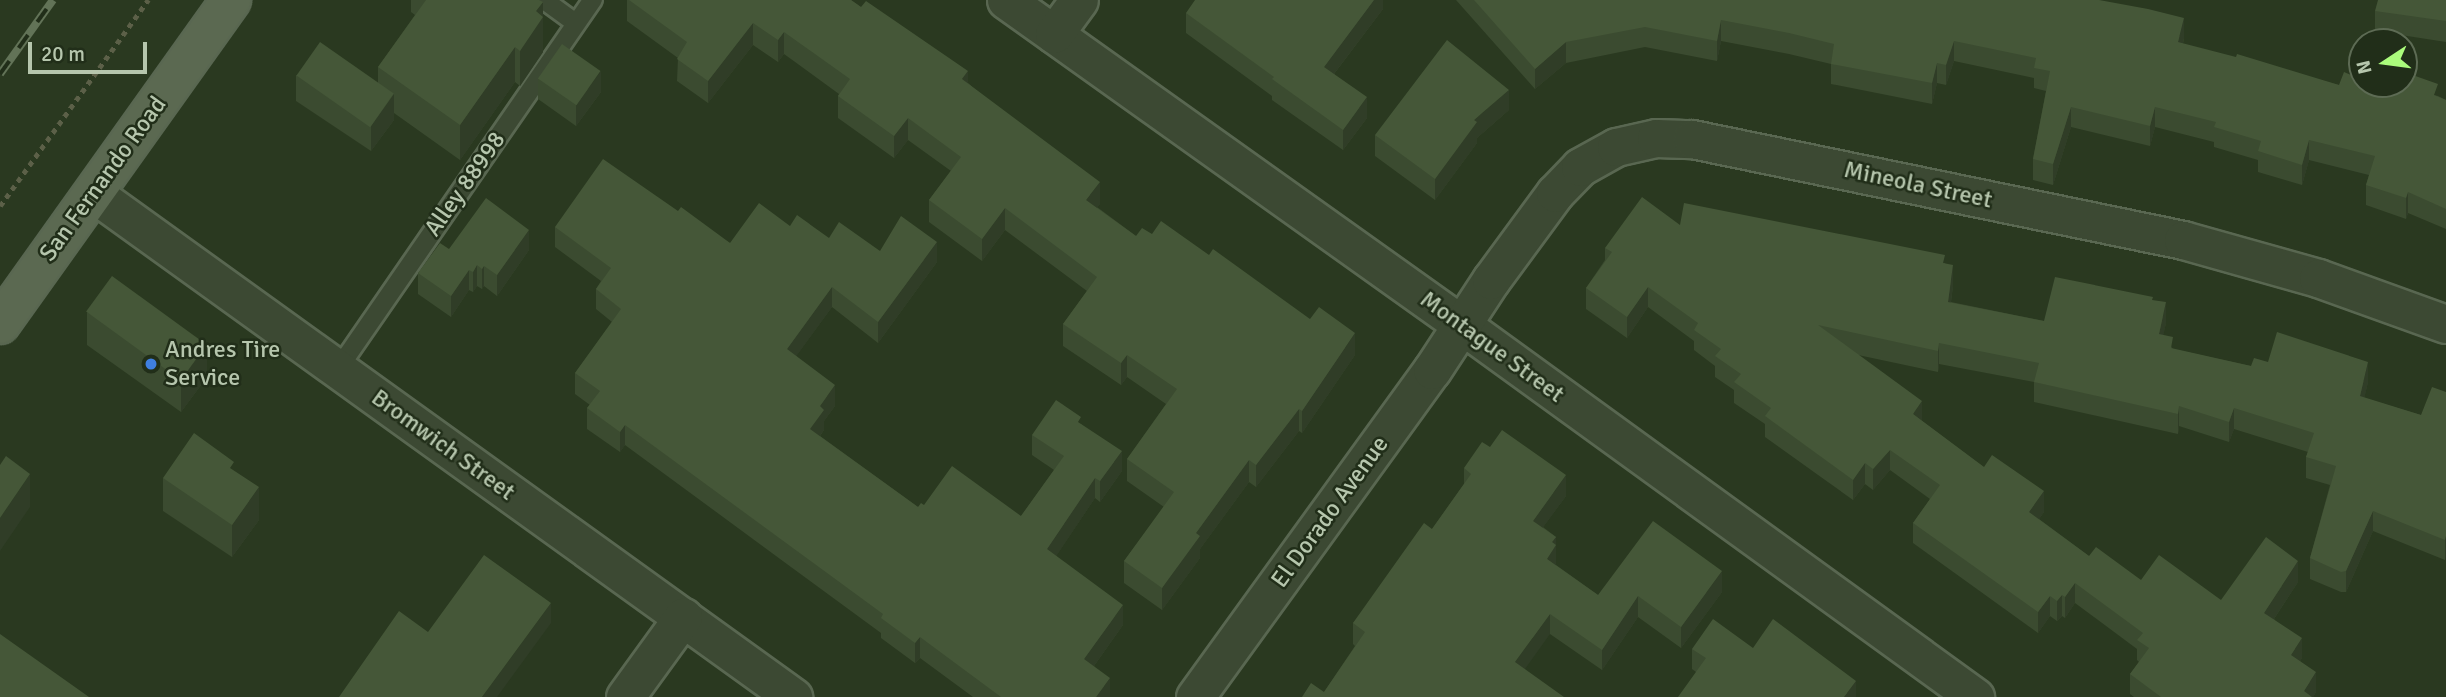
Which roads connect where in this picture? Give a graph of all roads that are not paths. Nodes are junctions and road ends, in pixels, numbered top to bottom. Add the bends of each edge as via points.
1 (231, 0) edge
2 (544, 0) edge
3 (593, 0) edge
4 (1006, 0) edge
5 (1079, 0) edge
6 (576, 23) junction
7 (1054, 34) junction
8 (93, 193) junction
9 (0, 324) edge
10 (2446, 324) edge
11 (1462, 325) junction
12 (338, 369) junction
13 (682, 617) junction
14 (1971, 696) edge
15 (625, 697) edge
16 (793, 697) edge
17 (1195, 697) edge

1 - 8 main road, San Fernando Road
2 - 6 lane
3 - 6 lane, Alley 88998
4 - 7 street, Montague Street
5 - 7 street
6 - 12 lane, Alley 88998
7 - 11 street, Montague Street
8 - 9 main road, San Fernando Road
8 - 12 street, Bromwich Street
10 - 11 street, Mineola Street via 2318,278 2183,240 1692,139 1656,138 1616,147 1580,167 1555,193
11 - 14 street, Montague Street
11 - 17 street, El Dorado Avenue
12 - 13 street, Bromwich Street
13 - 15 street
13 - 16 street, Bromwich Street

